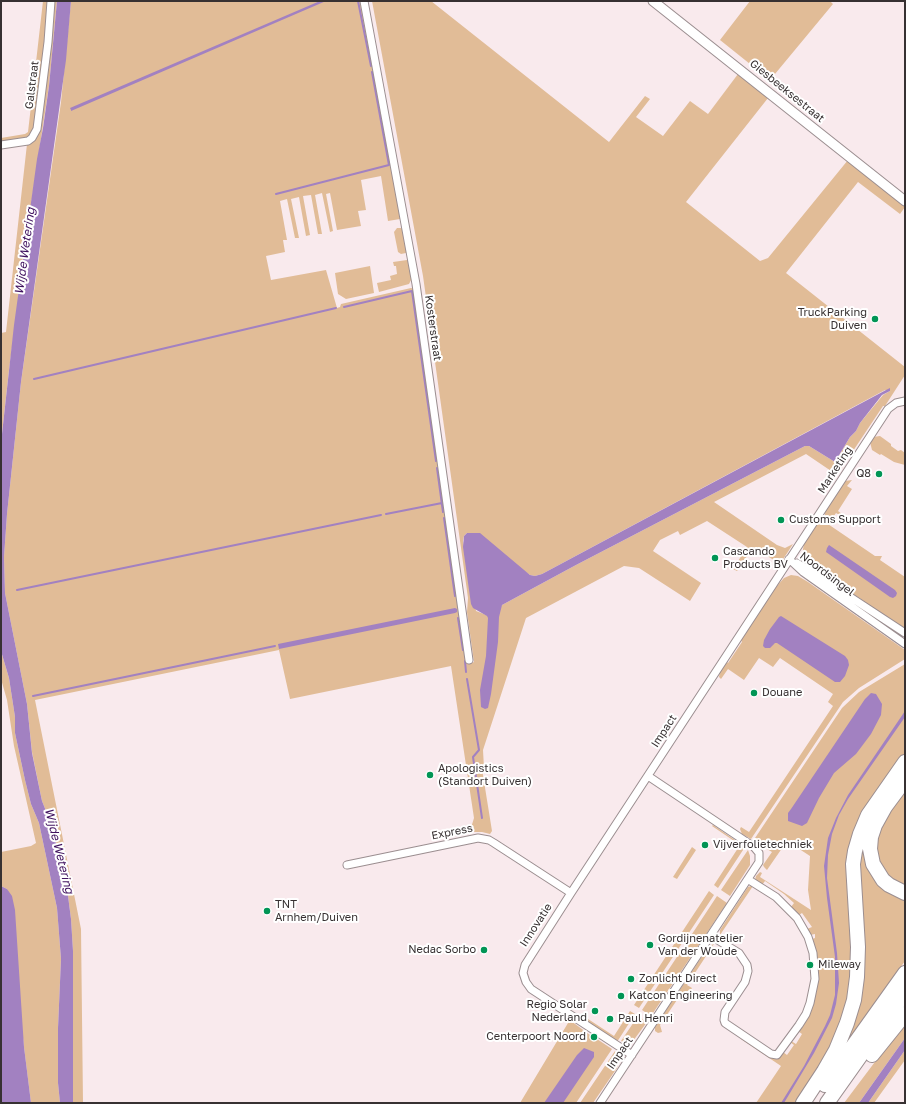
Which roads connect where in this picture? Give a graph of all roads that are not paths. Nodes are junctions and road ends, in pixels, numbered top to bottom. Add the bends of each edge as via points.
1 (51, 1) edge
2 (364, 1) edge
3 (653, 1) edge
4 (1, 145) edge
5 (905, 201) edge
6 (905, 401) edge
7 (789, 559) junction
8 (905, 633) edge
9 (905, 644) edge
10 (469, 660) dead end
11 (905, 762) edge
12 (648, 776) junction
13 (905, 780) edge
14 (347, 865) dead end
15 (749, 880) junction
16 (571, 892) junction
17 (905, 893) edge
18 (711, 936) junction
19 (905, 973) edge
20 (905, 993) edge
21 (905, 1014) edge
22 (632, 1055) junction
23 (600, 1103) edge
24 (803, 1103) edge
25 (813, 1103) edge
26 (827, 1103) edge
27 (833, 1103) edge

1 - 4 street, Galstraat via 37,129 28,141
2 - 10 street, Kosterstraat via 416,284
3 - 5 street, Giesbeeksestraat
6 - 7 street, Marketing via 888,409
7 - 8 street, Noordsingel
7 - 9 street, Noordsingel via 803,572
7 - 12 street, Impact
11 - 24 highway via 868,815 860,834 853,864 858,947 854,1000 836,1050
12 - 15 street, Impact via 754,847 759,853 759,862
12 - 16 street, Innovatie
13 - 17 highway via 875,825 870,848 873,864 883,880
14 - 16 street, Express via 478,838 489,840
15 - 18 street, Impact
15 - 18 street via 776,897 797,918 808,937 813,955 815,979 806,1014 777,1054 771,1054 725,1023 725,1012 745,982 747,965 739,954
16 - 22 street, Innovatie via 525,965 526,982 531,989
18 - 22 street, Impact
19 - 25 highway
20 - 26 highway
21 - 27 highway
22 - 23 street, Impact

